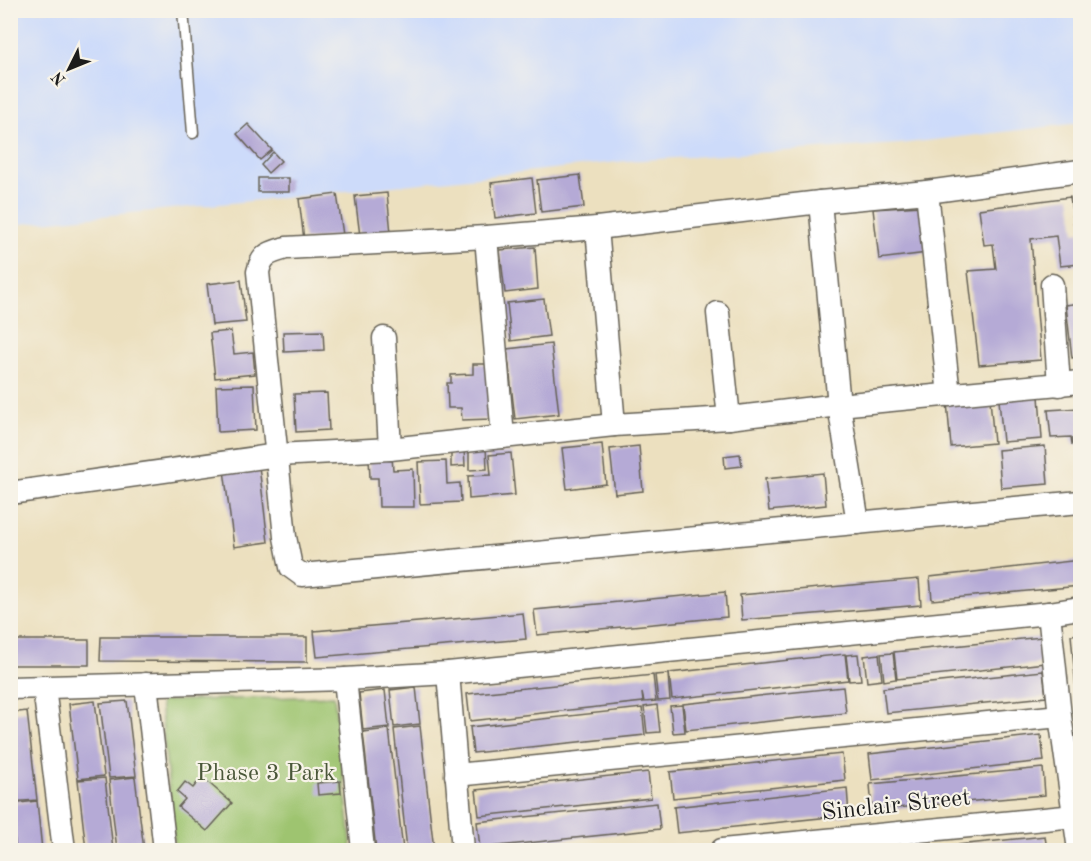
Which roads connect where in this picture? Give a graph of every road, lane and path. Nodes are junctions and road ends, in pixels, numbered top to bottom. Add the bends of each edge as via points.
1 (183, 10) edge
2 (193, 133) dead end
3 (1080, 171) edge
4 (927, 192) junction
5 (820, 202) junction
6 (597, 228) junction
7 (486, 237) junction
8 (1052, 285) dead end
9 (718, 312) dead end
10 (384, 338) dead end
11 (1070, 383) edge
12 (949, 395) junction
13 (839, 405) junction
14 (729, 418) junction
15 (614, 425) junction
16 (503, 437) junction
17 (390, 449) junction
18 (277, 455) junction
19 (10, 494) edge
20 (1080, 502) edge
21 (858, 523) junction
22 (1080, 608) edge
23 (1049, 613) junction
24 (448, 673) junction
25 (345, 679) junction
26 (146, 684) junction
27 (44, 687) junction
28 (10, 688) edge
29 (1060, 716) junction
30 (456, 775) junction
31 (1075, 816) junction
32 (64, 850) edge
33 (165, 850) edge
34 (363, 850) edge
35 (464, 850) edge
36 (722, 850) edge
37 (1078, 850) edge

1 - 2 lane
3 - 4 street
4 - 5 street
4 - 12 street
5 - 6 street
5 - 13 street
6 - 7 street
6 - 15 street
7 - 16 street
7 - 18 street via 286,248 261,261 258,273
8 - 11 street
9 - 14 street
10 - 17 street
11 - 12 street
12 - 13 street
13 - 14 street
13 - 21 street
14 - 15 street
15 - 16 street
16 - 17 street
17 - 18 street
18 - 19 street
18 - 21 street via 287,554 291,567 302,575
20 - 21 street
22 - 23 street
23 - 24 street
23 - 29 street
24 - 25 street
24 - 30 street
25 - 26 street
25 - 34 street
26 - 27 street
26 - 33 street
27 - 28 street
27 - 32 street
29 - 30 street
29 - 31 street
30 - 35 street
31 - 36 street, Sinclair Street
31 - 37 street

